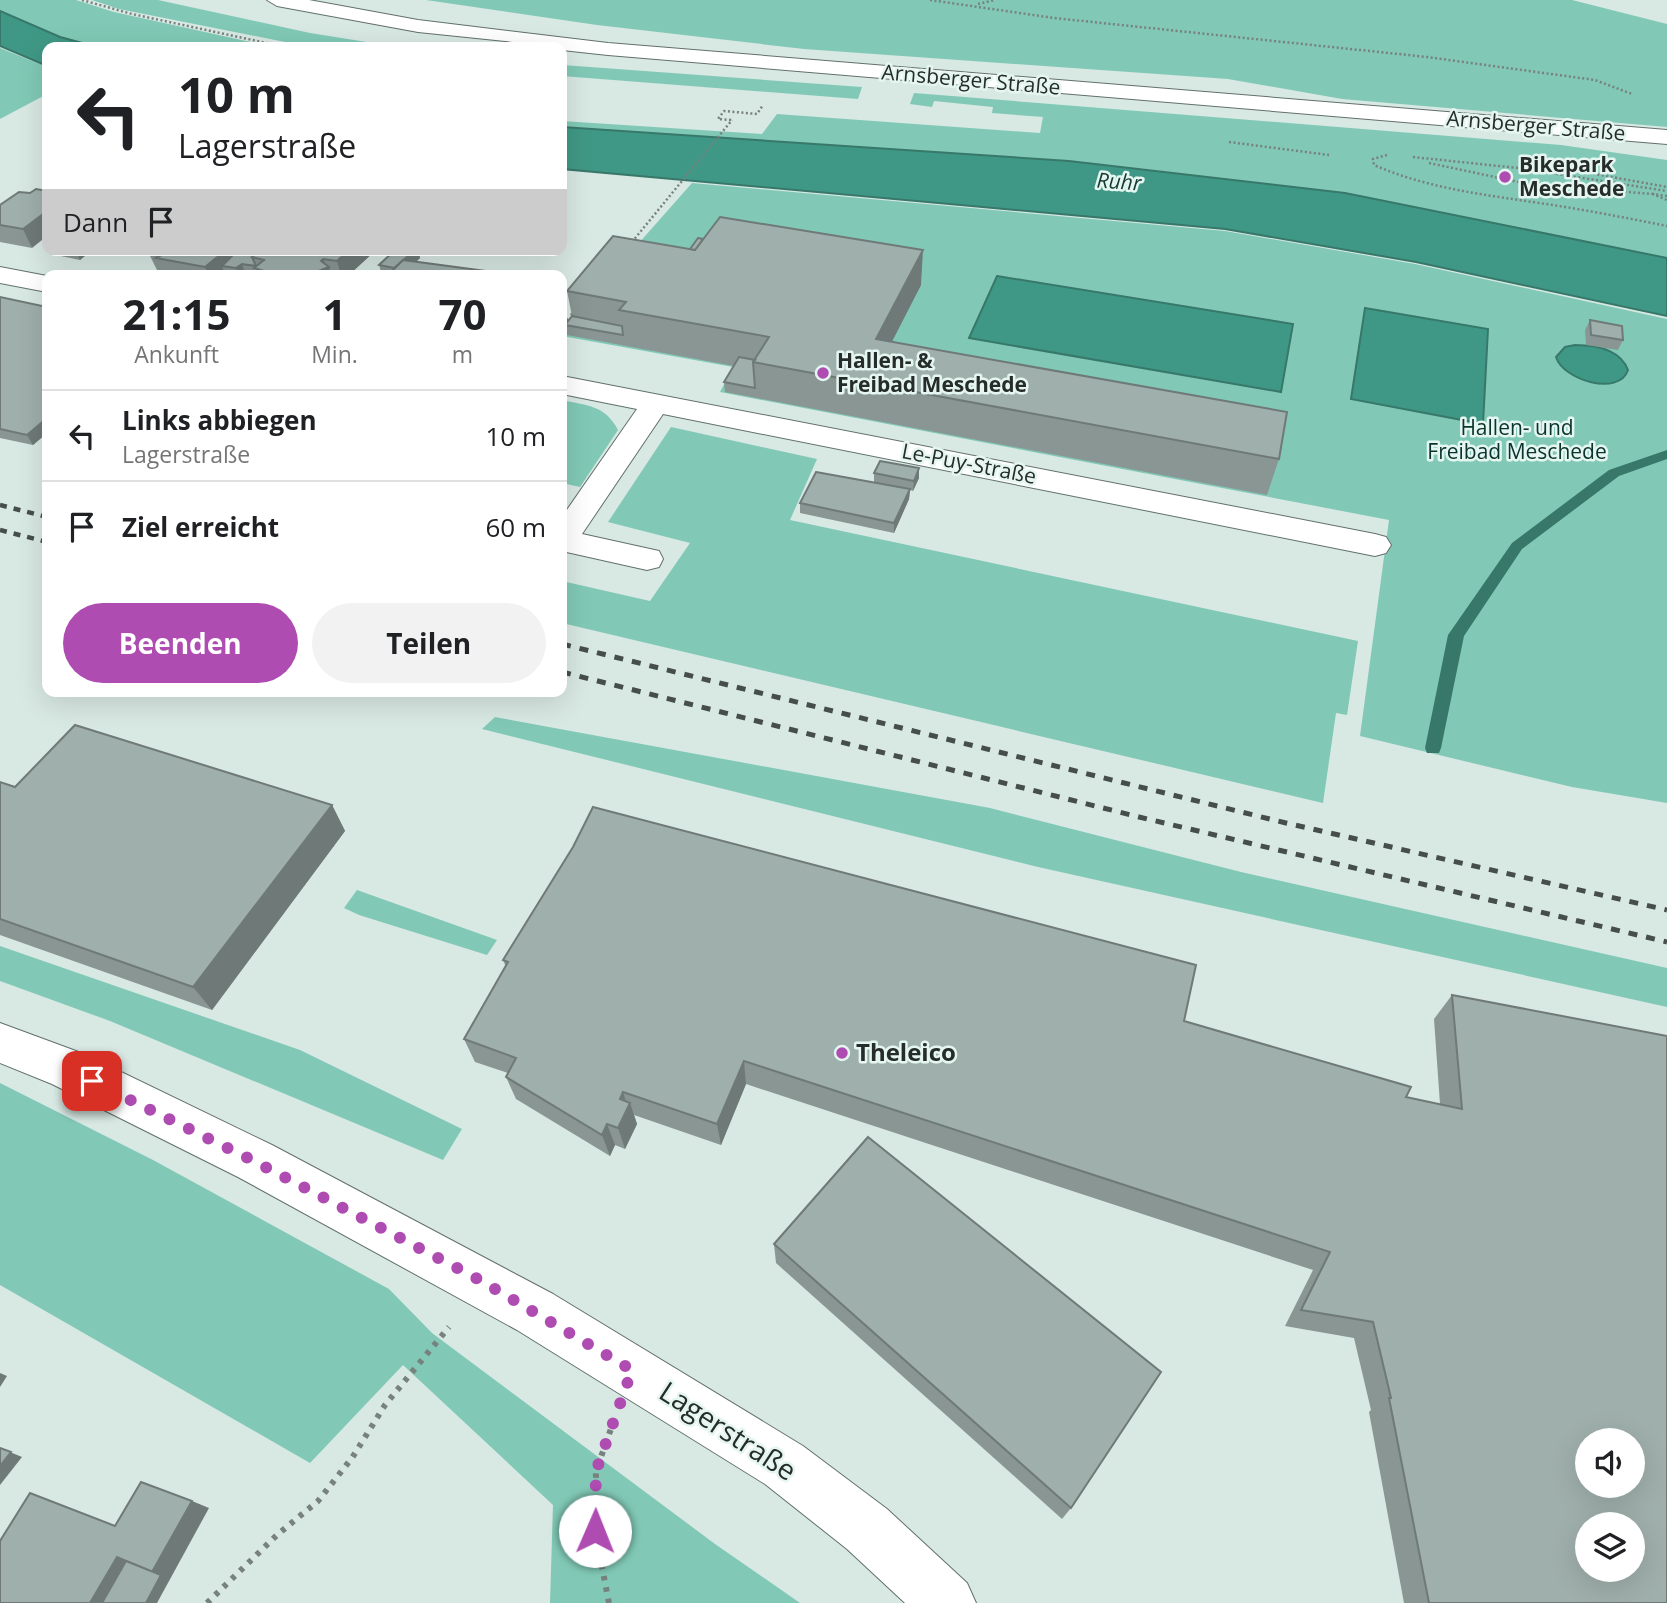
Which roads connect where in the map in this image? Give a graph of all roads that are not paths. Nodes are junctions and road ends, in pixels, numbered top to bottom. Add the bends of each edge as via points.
1 (277, 0) edge
2 (550, 42) edge
3 (567, 44) edge
4 (1667, 137) edge
5 (0, 275) edge
6 (42, 283) edge
7 (567, 386) edge
8 (656, 403) junction
9 (567, 534) edge
10 (567, 542) edge
11 (1375, 545) dead end
12 (647, 559) dead end
13 (0, 1043) edge
14 (947, 1603) edge

1 - 2 main road, Arnsberger Straße via 418,26
3 - 4 main road, Arnsberger Straße
5 - 6 main road
7 - 8 main road, Le-Puy-Straße
8 - 9 main road
8 - 11 main road, Le-Puy-Straße
10 - 12 main road
13 - 14 main road, Lagerstraße via 68,1069 230,1149 478,1279 632,1370 784,1465 867,1529

